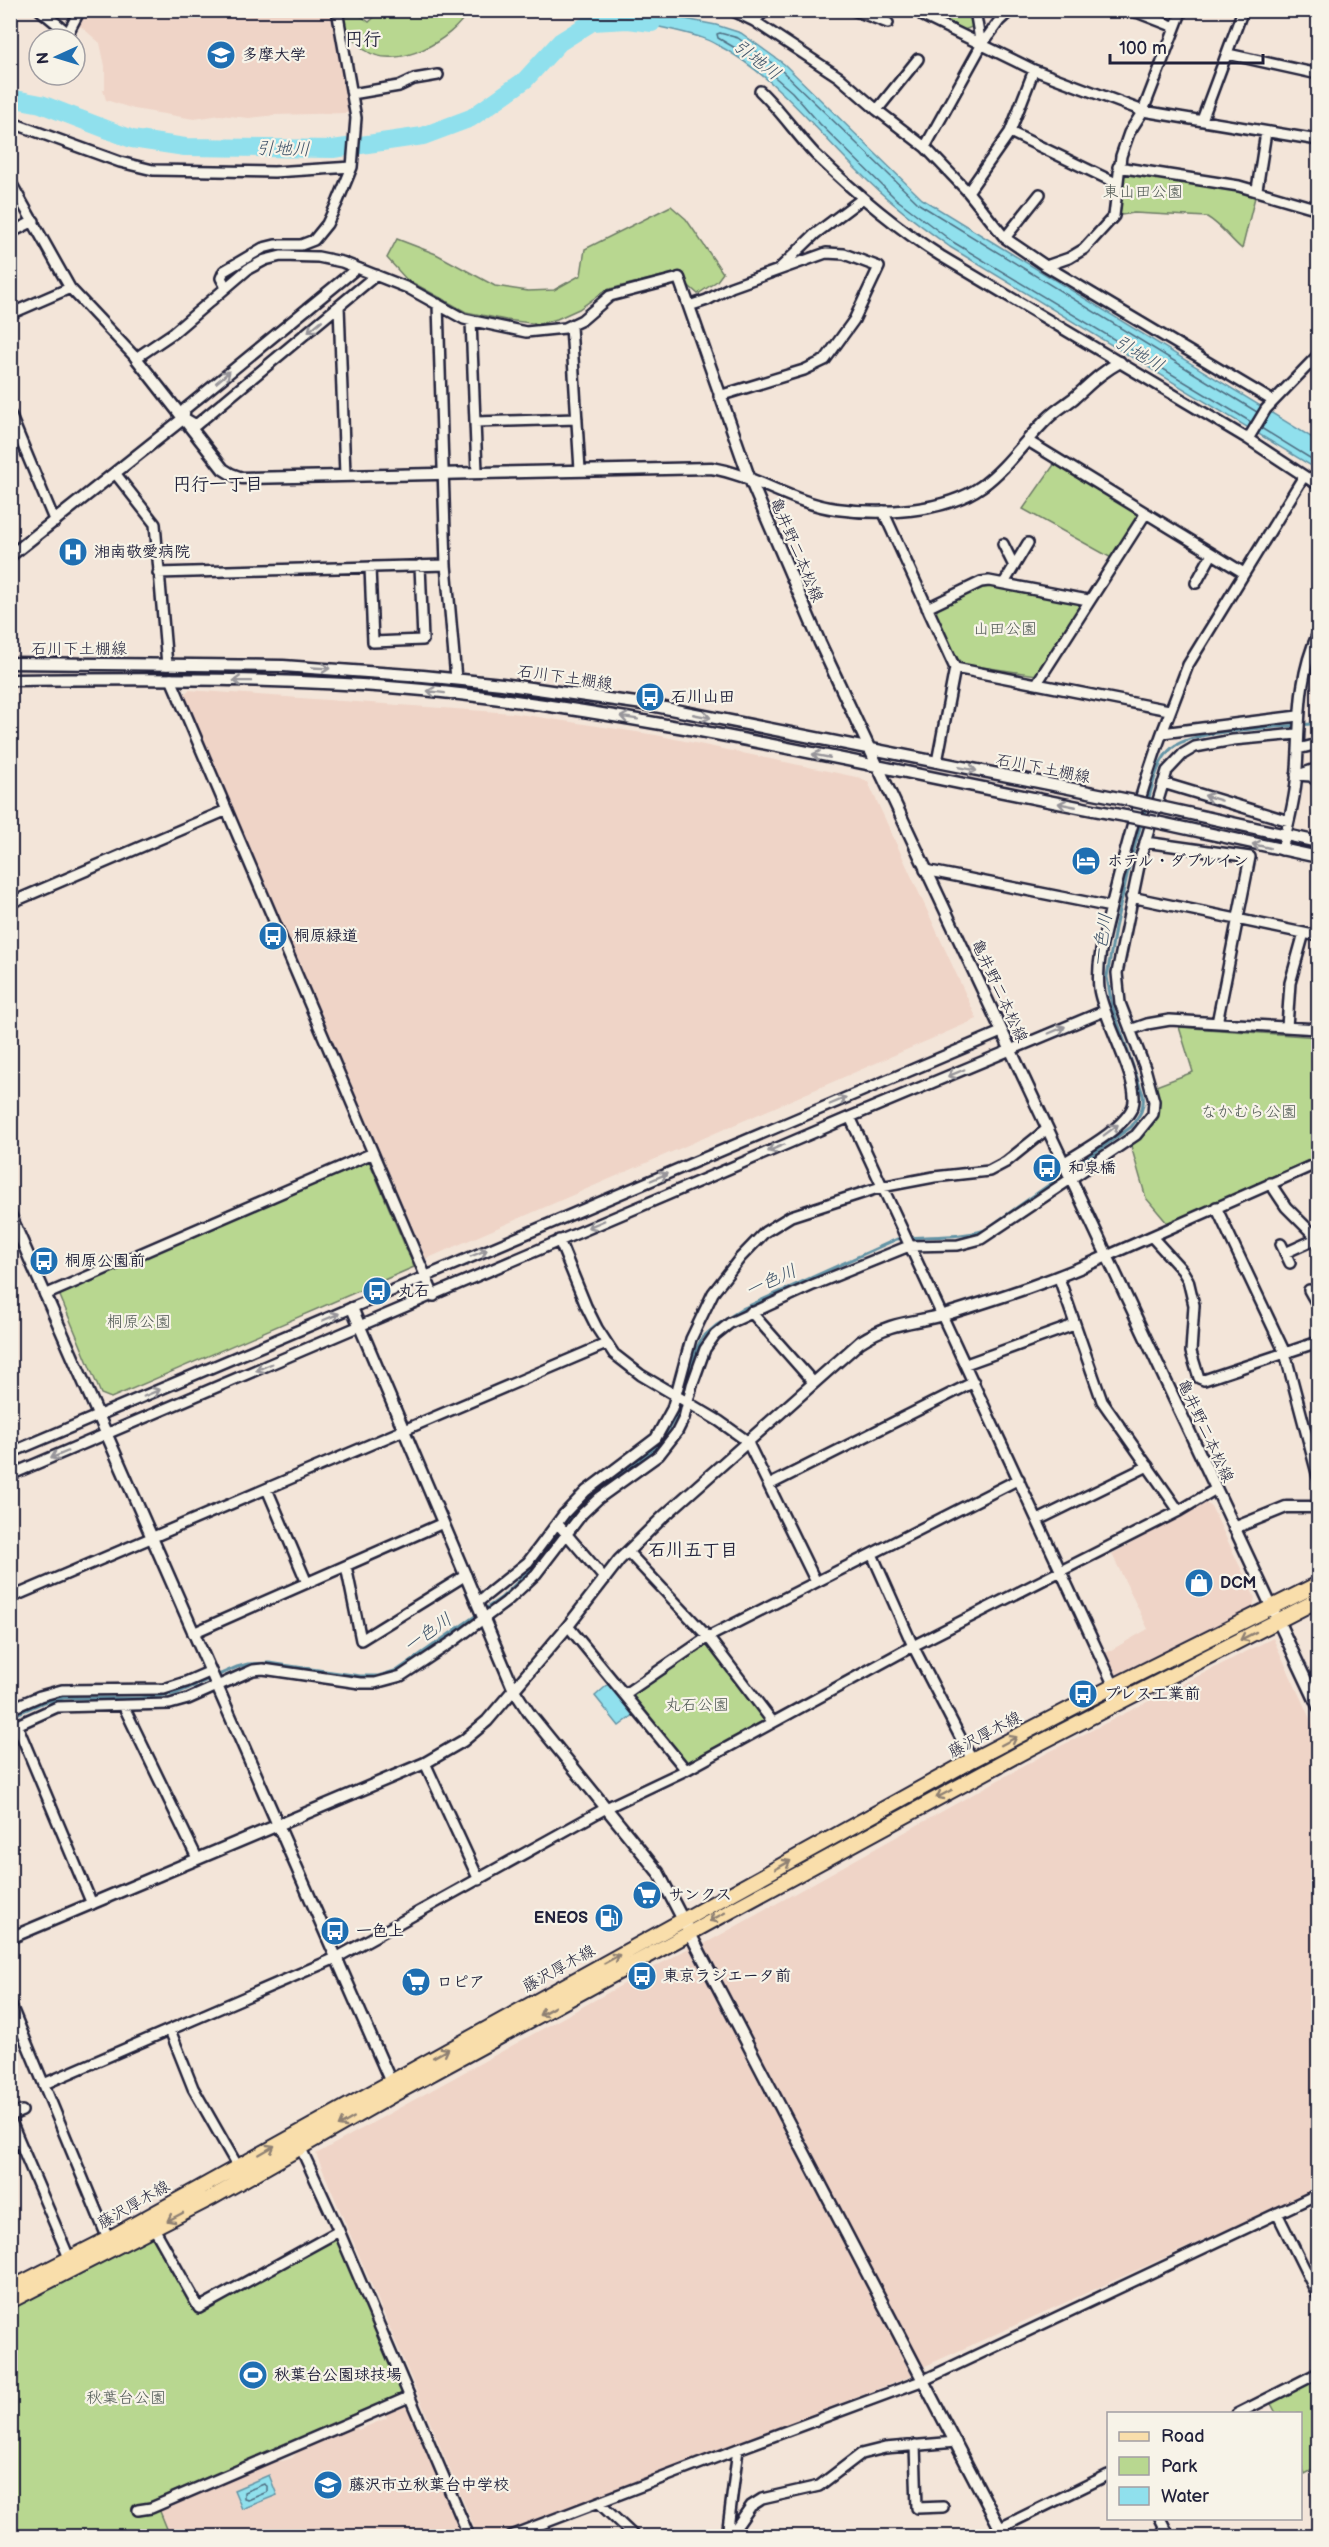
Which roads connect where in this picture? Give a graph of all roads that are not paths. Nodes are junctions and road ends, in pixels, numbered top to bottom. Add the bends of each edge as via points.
1 (40, 10) edge
2 (80, 10) edge
3 (337, 10) edge
4 (730, 10) edge
5 (765, 10) edge
6 (853, 10) edge
7 (975, 10) edge
8 (1011, 10) edge
9 (1124, 10) edge
10 (1182, 10) edge
11 (1243, 10) edge
12 (923, 16) dead end
13 (754, 21) junction
14 (888, 23) dead end
15 (1175, 27) junction
16 (981, 46) junction
17 (1228, 54) junction
18 (918, 58) dead end
19 (1034, 70) junction
20 (1318, 74) edge
21 (438, 75) dead end
22 (760, 91) dead end
23 (352, 94) junction
24 (877, 110) junction
25 (1143, 111) junction
26 (1202, 120) junction
27 (10, 122) edge
28 (1010, 132) junction
29 (1266, 132) junction
30 (1318, 140) edge
31 (925, 147) junction
32 (352, 165) junction
33 (1118, 167) junction
34 (10, 181) edge
35 (1116, 183) junction
36 (1257, 189) junction
37 (968, 192) junction
38 (1040, 194) dead end
39 (863, 198) junction
40 (1318, 208) edge
41 (33, 221) junction
42 (10, 233) edge
43 (1005, 238) junction
44 (1046, 266) junction
45 (357, 268) junction
46 (776, 272) junction
47 (376, 275) junction
48 (679, 278) joint
49 (226, 287) junction
50 (70, 288) junction
51 (438, 304) junction
52 (339, 306) junction
53 (689, 306) junction
54 (10, 314) edge
55 (471, 321) junction
56 (571, 326) junction
57 (1318, 355) edge
58 (136, 358) junction
59 (1120, 362) junction
60 (719, 396) junction
61 (1274, 401) junction
62 (10, 414) edge
63 (184, 418) junction
64 (577, 419) junction
65 (475, 422) junction
66 (1250, 436) junction
67 (1028, 441) junction
68 (580, 470) junction
69 (477, 472) junction
70 (115, 473) junction
71 (442, 473) junction
72 (345, 475) junction
73 (1304, 476) junction
74 (750, 477) junction
75 (1318, 485) edge
76 (883, 511) junction
77 (1146, 513) junction
78 (55, 522) junction
79 (1028, 543) dead end
80 (1003, 544) dead end
81 (1212, 554) junction
82 (10, 556) edge
83 (420, 565) junction
84 (446, 565) junction
85 (1014, 566) junction
86 (370, 567) junction
87 (158, 573) junction
88 (1244, 573) junction
89 (1004, 583) junction
90 (1196, 583) dead end
91 (1088, 600) junction
92 (927, 608) junction
93 (1318, 633) edge
94 (10, 663) edge
95 (167, 665) junction
96 (955, 668) junction
97 (171, 679) junction
98 (456, 679) junction
99 (10, 680) edge
100 (1037, 683) junction
101 (1169, 710) junction
102 (1298, 716) junction
103 (1297, 731) junction
104 (1162, 733) junction
105 (1318, 744) edge
106 (1298, 749) junction
107 (870, 750) junction
108 (937, 762) junction
109 (878, 767) junction
110 (1318, 768) edge
111 (1296, 775) junction
112 (1318, 782) edge
113 (1163, 783) junction
114 (227, 810) junction
115 (1288, 821) junction
116 (1286, 835) junction
117 (1145, 842) junction
118 (1318, 842) edge
119 (1282, 850) junction
120 (1318, 857) edge
121 (925, 870) junction
122 (1131, 897) junction
123 (10, 903) edge
124 (1111, 907) junction
125 (1237, 919) junction
126 (1304, 933) junction
127 (1318, 936) edge
128 (1104, 1011) junction
129 (1217, 1023) junction
130 (1287, 1027) junction
131 (1318, 1029) edge
132 (1130, 1030) junction
133 (1001, 1032) junction
134 (1010, 1050) junction
135 (850, 1116) junction
136 (1047, 1129) junction
137 (373, 1153) junction
138 (1318, 1163) edge
139 (1067, 1171) junction
140 (1270, 1183) junction
141 (881, 1187) junction
142 (1215, 1207) junction
143 (10, 1214) edge
144 (1152, 1237) junction
145 (1318, 1239) edge
146 (559, 1240) junction
147 (907, 1242) junction
148 (1107, 1256) junction
149 (1290, 1263) dead end
150 (425, 1276) junction
151 (1059, 1278) junction
152 (1309, 1290) dead end
153 (45, 1294) junction
154 (434, 1296) junction
155 (1318, 1306) edge
156 (352, 1308) junction
157 (751, 1312) junction
158 (943, 1315) junction
159 (1074, 1325) junction
160 (360, 1326) junction
161 (1318, 1342) edge
162 (606, 1344) junction
163 (1285, 1353) junction
164 (966, 1364) junction
165 (813, 1382) junction
166 (974, 1382) junction
167 (676, 1395) junction
168 (688, 1403) junction
169 (98, 1416) junction
170 (1318, 1428) edge
171 (403, 1431) junction
172 (1308, 1433) junction
173 (107, 1435) junction
174 (747, 1441) junction
175 (10, 1453) edge
176 (1148, 1466) junction
177 (10, 1475) edge
178 (1318, 1477) edge
179 (1019, 1479) junction
180 (769, 1485) junction
181 (267, 1489) junction
182 (1216, 1489) junction
183 (1318, 1507) edge
184 (1179, 1510) junction
185 (1038, 1520) junction
186 (443, 1523) junction
187 (557, 1523) junction
188 (1234, 1528) junction
189 (567, 1534) junction
190 (152, 1538) junction
191 (628, 1552) junction
192 (872, 1554) junction
193 (346, 1566) junction
194 (1061, 1570) junction
195 (466, 1575) junction
196 (605, 1579) junction
197 (816, 1582) junction
198 (307, 1584) junction
199 (1318, 1584) edge
200 (10, 1598) edge
201 (1318, 1600) edge
202 (1272, 1607) junction
203 (481, 1611) junction
204 (1279, 1621) junction
205 (568, 1626) junction
206 (193, 1633) junction
207 (708, 1637) junction
208 (913, 1646) junction
209 (213, 1679) junction
210 (1114, 1686) junction
211 (514, 1690) junction
212 (625, 1694) junction
213 (1318, 1706) edge
214 (124, 1707) junction
215 (10, 1709) edge
216 (772, 1721) junction
217 (14, 1725) edge
218 (972, 1760) junction
219 (425, 1763) junction
220 (686, 1770) junction
221 (608, 1807) junction
222 (277, 1824) junction
223 (197, 1858) junction
224 (479, 1880) junction
225 (92, 1904) junction
226 (686, 1926) junction
227 (10, 1938) edge
228 (336, 1958) junction
229 (10, 2003) edge
230 (170, 2030) junction
231 (44, 2084) junction
232 (393, 2087) junction
233 (22, 2111) dead end
234 (10, 2118) edge
235 (294, 2134) junction
236 (302, 2147) junction
237 (238, 2167) junction
238 (1318, 2194) edge
239 (1277, 2213) junction
240 (154, 2228) junction
241 (339, 2231) junction
242 (108, 2239) junction
243 (70, 2260) junction
244 (10, 2289) edge
245 (1318, 2296) edge
246 (10, 2301) edge
247 (1318, 2373) edge
248 (924, 2380) junction
249 (410, 2397) junction
250 (1241, 2412) edge
251 (956, 2442) junction
252 (915, 2445) junction
253 (738, 2449) junction
254 (1107, 2476) edge
255 (599, 2503) junction
256 (943, 2507) dead end
257 (138, 2510) dead end
258 (1161, 2520) edge
259 (1002, 2532) edge
260 (469, 2536) edge
261 (510, 2536) edge
262 (634, 2536) edge
263 (729, 2536) edge
264 (1169, 2536) edge

1 - 2 street via 68,33
3 - 23 street
4 - 13 street
5 - 13 street
6 - 14 street
7 - 16 street
8 - 16 street
9 - 15 street
10 - 15 street
11 - 17 street
12 - 16 street
13 - 24 street via 839,76
15 - 25 street
16 - 19 street
16 - 31 street
17 - 20 street
17 - 26 street
18 - 24 street
19 - 25 street
19 - 28 street
21 - 23 street
22 - 39 street via 815,154
23 - 32 street via 356,123
24 - 31 street
25 - 26 street
25 - 33 street via 1129,133
26 - 29 street
27 - 32 street via 153,170 274,172
28 - 35 street
28 - 37 street
29 - 30 street
29 - 36 street
31 - 37 street
32 - 49 street via 332,213 314,240 301,245 275,245 252,253 224,271 221,279
33 - 35 street
33 - 36 street
34 - 41 street
35 - 44 street via 1114,216 1101,232 1084,249
36 - 40 street
37 - 43 street
38 - 43 street
39 - 46 street via 815,234
39 - 59 street via 933,251
41 - 42 street
41 - 50 street
43 - 44 street
44 - 61 street
45 - 47 street
45 - 49 street via 318,257 281,256 248,269
63 -> 45 street via 185,409
46 - 53 street
46 - 60 street via 835,252 879,267 854,320 825,360
47 - 51 street
47 - 52 street
48 - 53 street, 亀井野二本松線
48 - 56 street via 610,296
49 - 58 street via 173,333
50 - 54 street
50 - 58 street
51 - 55 street
51 - 71 street
52 -> 63 street via 196,425
52 - 72 street
53 - 60 street, 亀井野二本松線
55 - 56 street via 526,332
55 - 65 street
56 - 64 street
57 - 61 street
58 - 63 street
59 - 66 street
59 - 67 street via 1096,376
60 - 74 street, 亀井野二本松線
61 - 66 street
62 - 78 street
63 - 70 street
63 - 72 street via 211,454 231,474 242,478
64 - 65 street
64 - 68 street
65 - 69 street
66 - 73 street
67 - 76 street via 993,477 969,493 924,508
67 - 77 street
68 - 69 street
68 - 74 street via 697,467
69 - 71 street
70 - 78 street
70 - 87 street via 155,524
71 - 72 street
71 - 84 street
73 - 75 street
73 - 88 street
74 - 76 street via 813,504
74 - 107 street, 亀井野二本松線 via 783,561
76 - 92 street
77 - 81 street
77 - 91 street
78 - 82 street
79 - 85 street
80 - 85 street
81 - 88 street
81 - 90 street
83 - 84 street
83 - 86 street
83 - 86 street via 423,640 373,642
84 - 98 street
85 - 89 street
86 - 87 street
87 - 95 street
88 - 101 street via 1188,665
89 - 91 street
89 - 92 street via 981,582
91 - 100 street
92 - 96 street
93 - 102 street via 1308,659
94 - 95 street, 石川下土棚線
95 -> 98 street, 石川下土棚線 via 283,666
96 - 100 street
96 - 108 street
97 - 99 street, 石川下土棚線
109 -> 97 street, 石川下土棚線 via 649,721 445,693
97 - 114 street
98 -> 107 street, 石川下土棚線 via 650,705
100 - 101 street
101 - 104 street
102 - 103 street
102 - 104 street
103 - 106 street
103 - 113 street via 1195,747 1173,763
104 - 124 street via 1140,795
105 - 106 street
106 - 111 street
107 - 108 street, 石川下土棚線
107 - 109 street, 亀井野二本松線
108 -> 116 street, 石川下土棚線, bridge
119 -> 109 street, 石川下土棚線, bridge
109 - 121 street, 亀井野二本松線
110 - 111 street
111 - 112 street via 1311,776
111 - 115 street
115 -> 113 street
113 - 117 street
114 - 123 street
114 - 137 street
115 - 116 street
116 - 118 street, 石川下土棚線
116 - 119 street
117 - 122 street
117 - 125 street via 1250,857
119 - 120 street, 石川下土棚線
121 - 124 street
121 - 133 street, 亀井野二本松線
122 - 125 street
122 - 132 street via 1116,985
124 - 128 street via 1100,966
125 - 126 street
125 - 129 street
126 - 127 street
126 - 130 street via 1290,983
134 -> 128 street
139 -> 128 street via 1127,1117 1132,1107 1134,1090
129 - 130 street
129 - 132 street via 1164,1021
130 - 131 street
132 - 139 street via 1152,1088 1153,1114 1136,1136
133 - 134 street, 亀井野二本松線
150 -> 133 street
134 -> 135 street
134 - 136 street, 亀井野二本松線
135 - 141 street
135 -> 146 street
136 - 139 street, 亀井野二本松線
136 - 141 street via 989,1171
137 - 150 street
137 - 153 street
138 - 140 street
139 - 147 street via 981,1239 958,1245
139 - 148 street, 亀井野二本松線
140 - 142 street
140 - 145 street via 1286,1207
141 - 147 street
141 - 167 street via 791,1216 753,1243 723,1279 701,1316
142 - 144 street
142 - 163 street
143 - 153 street
144 - 148 street
144 - 163 street via 1188,1280 1194,1305 1191,1352 1199,1378 1204,1380
145 - 149 street via 1283,1249
146 - 154 street
146 - 162 street
147 - 157 street
147 - 158 street
148 - 151 street
148 - 182 street, 亀井野二本松線
150 - 154 street
150 - 156 street
151 - 158 street
151 - 159 street
152 - 155 street
153 - 169 street
154 - 160 street
156 - 160 street
169 -> 156 street
157 - 165 street
157 - 168 street via 715,1335 705,1349
158 - 164 street
158 - 165 street via 880,1330
159 - 164 street
159 - 176 street via 1102,1401
160 - 171 street
160 -> 173 street
161 - 163 street
162 - 167 street via 622,1362
162 - 171 street
163 - 172 street
164 - 166 street
165 - 174 street
166 - 179 street
166 - 180 street
167 - 168 street
167 - 187 street via 656,1438 586,1491
168 - 174 street
168 - 189 street via 669,1444 598,1498
169 - 173 street
169 - 175 street
170 - 172 street
171 - 181 street
171 - 186 street
172 - 178 street
173 -> 177 street
173 - 190 street
174 - 180 street
174 - 191 street
176 - 184 street
176 - 185 street
179 - 185 street
179 - 192 street
180 - 197 street
181 - 190 street
181 - 198 street
182 - 184 street
182 - 188 street, 亀井野二本松線
183 - 188 street via 1286,1507
184 - 194 street
185 - 194 street
186 - 193 street
186 - 195 street
187 - 189 street
187 - 203 street via 528,1562
188 - 202 street, 亀井野二本松線
189 - 196 street
189 - 203 street via 520,1590
190 - 200 street
190 - 206 street
191 - 196 street
191 - 207 street
192 - 197 street
192 - 208 street
193 - 195 street via 362,1640
193 - 198 street
194 - 208 street
194 - 210 street
195 - 203 street
196 - 205 street
197 - 207 street
198 - 206 street
199 - 202 main road, 藤沢厚木線
201 - 204 main road, 藤沢厚木線
202 - 204 street, 亀井野二本松線
202 - 210 main road, 藤沢厚木線
203 - 209 street via 455,1640 390,1681 360,1683 263,1669
203 - 211 street
204 - 213 street, 亀井野二本松線
204 -> 226 main road, 藤沢厚木線
205 - 211 street
205 - 212 street
206 - 209 street
207 - 212 street
207 - 216 street
208 - 216 street
208 - 218 street
209 - 214 street via 170,1704
209 - 215 street via 164,1689 62,1690
209 - 222 street
218 -> 210 main road, 藤沢厚木線
211 - 219 street via 487,1722
211 - 221 street
212 - 220 street
214 - 217 street via 57,1707
214 - 223 street
216 - 220 street
217 - 225 street
226 -> 218 main road, 藤沢厚木線
219 - 222 street
219 - 224 street
220 - 221 street
221 - 224 street
221 - 226 street via 658,1872
222 - 223 street
222 - 228 street
223 - 225 street
224 - 228 street
225 - 227 street
226 - 232 main road, 藤沢厚木線
226 - 248 street
228 - 230 street
228 - 232 street
229 - 231 street
230 - 231 street
230 - 237 street via 194,2088
231 - 242 street
232 - 235 main road, 藤沢厚木線
232 -> 236 main road, 藤沢厚木線
233 - 234 street
234 - 243 street
235 - 236 street
237 -> 235 main road, 藤沢厚木線
236 -> 240 main road, 藤沢厚木線
236 - 241 street
237 - 242 main road, 藤沢厚木線
238 - 239 street
239 - 245 street
239 - 248 street
240 - 241 street via 199,2308
240 - 246 main road, 藤沢厚木線
241 - 249 street
242 - 243 main road, 藤沢厚木線
243 - 244 main road, 藤沢厚木線
247 - 250 street
248 - 251 street
248 - 253 street
249 - 257 street via 151,2508
249 - 260 street
251 - 252 street
251 - 259 street
252 - 256 street via 917,2508
252 - 263 street via 861,2454 819,2486 762,2499 751,2506
253 - 255 street
253 - 263 street
254 - 259 street
255 - 261 street
255 - 262 street
258 - 264 street

